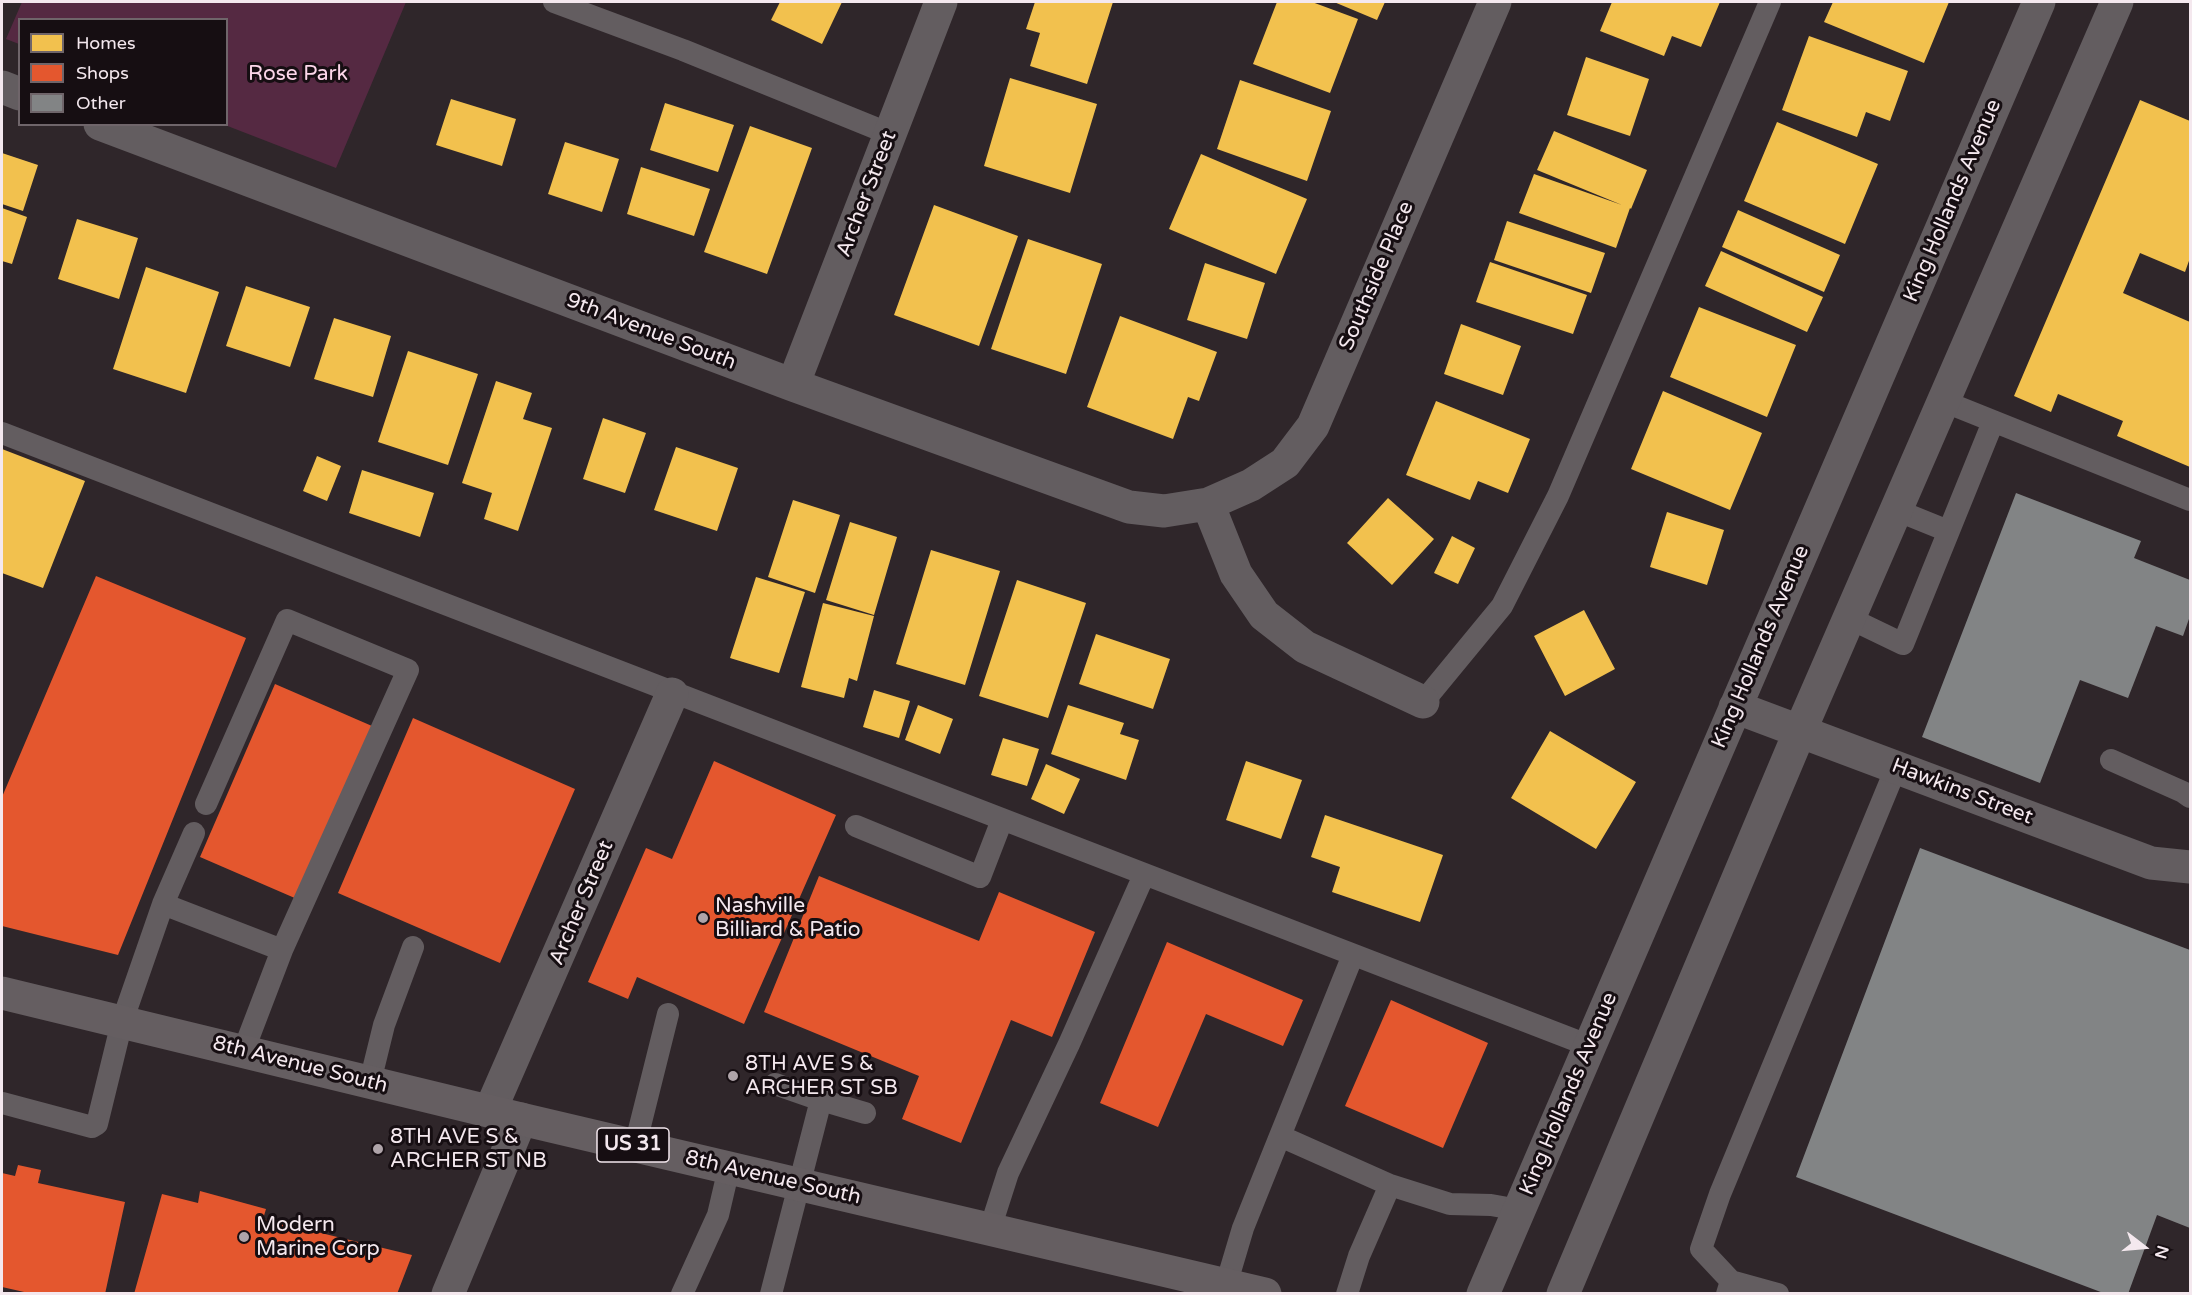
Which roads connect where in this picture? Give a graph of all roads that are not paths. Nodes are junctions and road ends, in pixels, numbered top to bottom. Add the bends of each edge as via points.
1 (554, 2) edge
2 (940, 2) edge
3 (1495, 2) edge
4 (1770, 2) edge
5 (2039, 2) edge
6 (2117, 2) edge
7 (2, 87) edge
8 (18, 93) edge
9 (105, 126) edge
10 (890, 134) junction
11 (793, 386) junction
12 (1943, 401) junction
13 (1993, 422) junction
14 (2, 433) edge
15 (2190, 500) edge
16 (1208, 504) junction
17 (1896, 510) junction
18 (1948, 531) junction
19 (1849, 618) junction
20 (672, 694) junction
21 (1423, 702) joint
22 (1735, 707) junction
23 (1800, 732) junction
24 (2111, 760) dead end
25 (1896, 768) junction
26 (2188, 788) edge
27 (206, 804) dead end
28 (1002, 820) junction
29 (856, 826) dead end
30 (194, 833) dead end
31 (2190, 867) edge
32 (1144, 874) junction
33 (163, 904) junction
34 (413, 947) dead end
35 (282, 950) junction
36 (1353, 955) junction
37 (2, 993) edge
38 (668, 1014) dead end
39 (122, 1022) junction
40 (1590, 1046) junction
41 (243, 1052) junction
42 (370, 1082) junction
43 (775, 1084) dead end
44 (821, 1100) junction
45 (2, 1103) edge
46 (865, 1113) dead end
47 (506, 1115) junction
48 (1280, 1136) junction
49 (635, 1146) junction
50 (729, 1168) junction
51 (799, 1184) junction
52 (1390, 1185) junction
53 (1519, 1210) junction
54 (990, 1229) junction
55 (1226, 1285) junction
56 (1729, 1287) edge
57 (448, 1293) edge
58 (682, 1293) edge
59 (771, 1293) edge
60 (1265, 1293) edge
61 (1347, 1293) edge
62 (1483, 1293) edge
63 (1563, 1293) edge
64 (1778, 1293) edge

1 - 10 lane
2 - 10 street, Archer Street
3 - 16 street, Southside Place via 1313,426 1285,463 1251,485
4 - 21 lane via 1558,495 1502,606
5 - 22 street, King Hollands Avenue
6 - 12 street
7 - 8 street
9 - 11 street, 9th Avenue South
10 - 11 street, Archer Street
11 - 16 street, 9th Avenue South via 1129,507 1164,511
12 - 13 lane
12 - 17 street
13 - 15 lane
13 - 18 lane
14 - 20 lane
16 - 21 street via 1236,574 1264,615 1305,647
17 - 18 lane
17 - 19 street
18 - 19 lane via 1903,644
19 - 23 street
20 - 28 lane
20 - 47 street, Archer Street
22 - 23 street, Hawkins Street
22 - 40 street, King Hollands Avenue
23 - 25 street, Hawkins Street
23 - 63 street
24 - 26 lane
25 - 31 street, Hawkins Street via 2151,863
25 - 56 lane via 1720,1194 1701,1249
27 - 35 lane via 287,620 408,670
28 - 29 lane via 980,877
28 - 32 lane
30 - 33 lane
32 - 36 lane
32 - 54 lane via 1008,1173
33 - 35 lane
33 - 39 lane
34 - 42 lane via 384,1024
35 - 41 lane
36 - 40 lane
36 - 48 lane
37 - 39 main road, 8th Avenue South / US 31
38 - 49 lane
39 - 41 main road, 8th Avenue South / US 31
39 - 45 lane via 97,1124 92,1128
40 - 53 street, King Hollands Avenue
41 - 42 main road, 8th Avenue South / US 31
42 - 47 main road, 8th Avenue South / US 31
43 - 44 lane
44 - 46 lane
44 - 51 lane
47 - 49 main road, 8th Avenue South / US 31
47 - 57 street, Archer Street
48 - 52 lane
48 - 55 lane via 1242,1228
49 - 50 main road, 8th Avenue South / US 31
50 - 51 main road, 8th Avenue South / US 31
50 - 58 lane via 718,1215
51 - 54 main road, 8th Avenue South / US 31
51 - 59 lane
52 - 53 lane via 1450,1204
52 - 61 lane
53 - 62 street, King Hollands Avenue
54 - 55 main road, 8th Avenue South / US 31
55 - 60 main road, 8th Avenue South / US 31
56 - 64 lane

